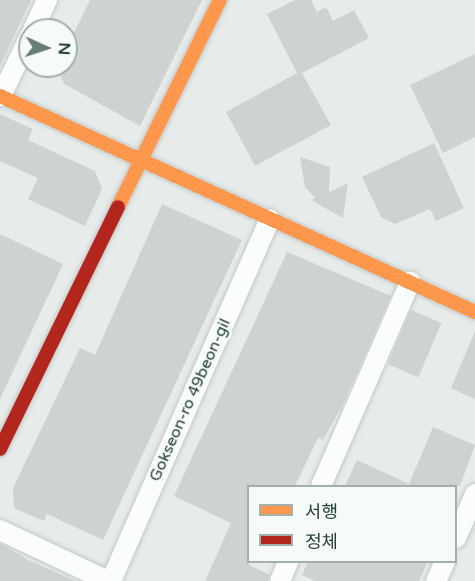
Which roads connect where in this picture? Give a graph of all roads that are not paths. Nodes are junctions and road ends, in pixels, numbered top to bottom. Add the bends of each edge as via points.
1 (47, 0) edge
2 (220, 0) edge
3 (39, 18) edge
4 (18, 60) edge
5 (0, 96) edge
6 (141, 160) junction
7 (270, 219) junction
8 (410, 282) junction
9 (475, 312) edge
10 (0, 449) edge
11 (321, 485) edge
12 (475, 494) edge
13 (0, 530) edge
14 (457, 536) edge
15 (287, 563) edge
16 (444, 563) edge
17 (109, 581) edge
18 (280, 581) edge
19 (436, 581) edge

1 - 3 street
2 - 6 street
4 - 5 street
5 - 6 street
6 - 7 street
6 - 10 street
7 - 8 street
7 - 17 street, Gokseon-ro 49beon-gil
8 - 9 street
8 - 11 street
12 - 14 street
13 - 17 street
15 - 18 street
16 - 19 street

